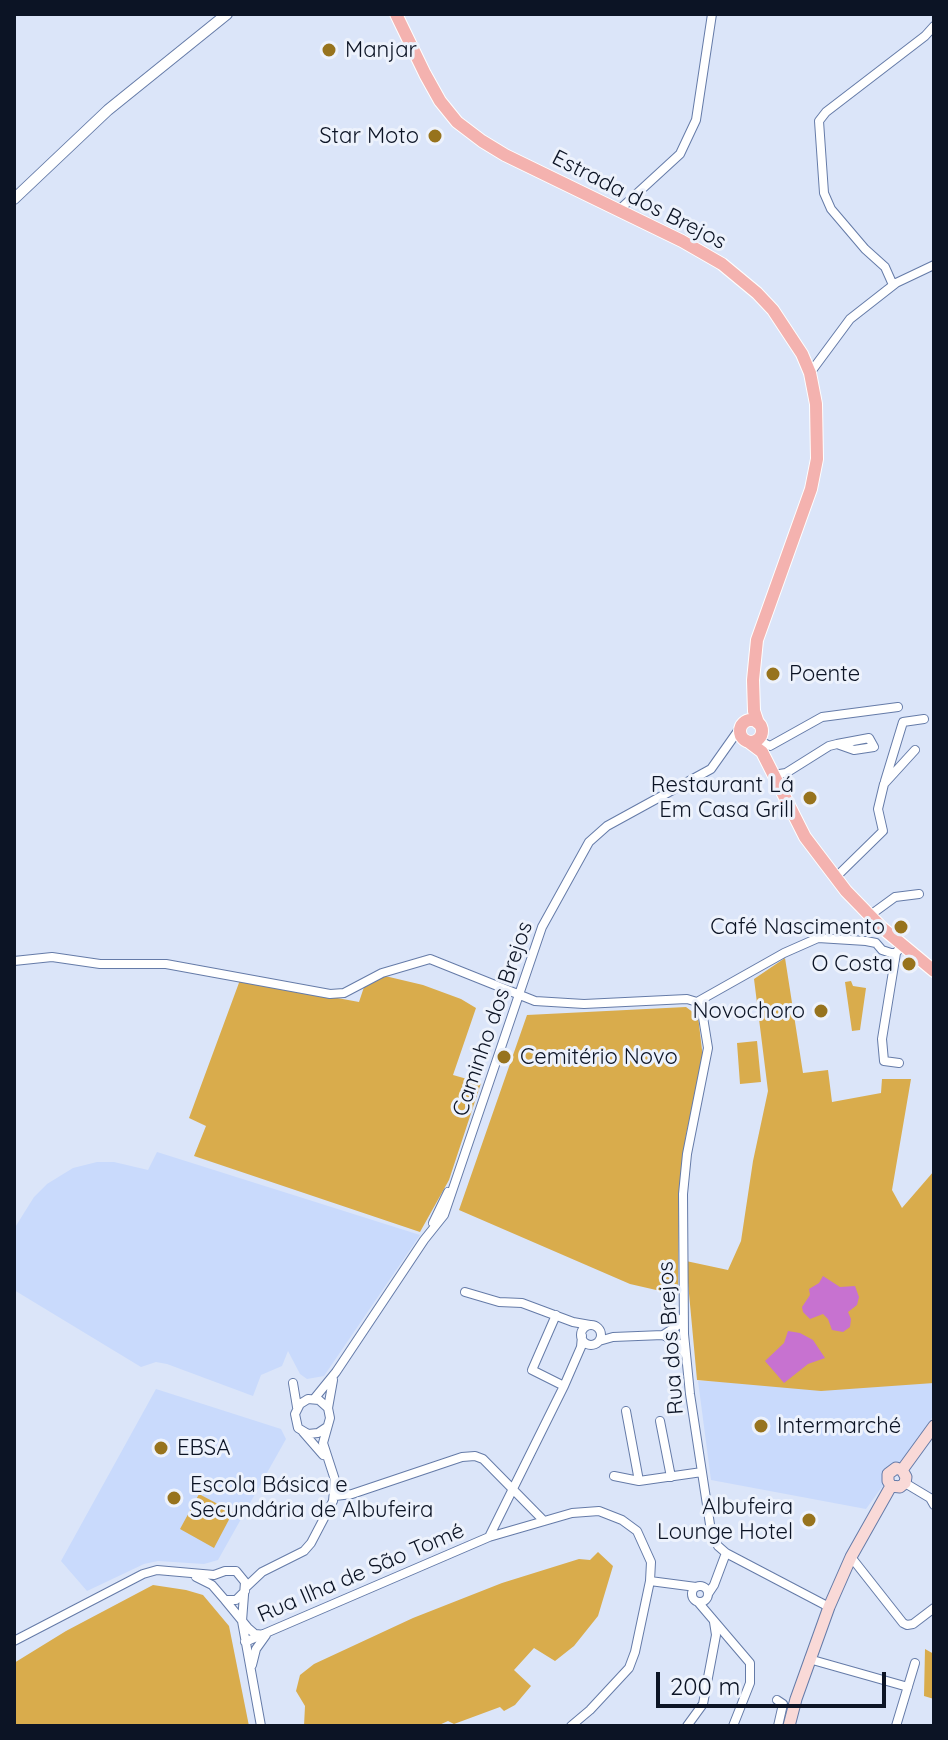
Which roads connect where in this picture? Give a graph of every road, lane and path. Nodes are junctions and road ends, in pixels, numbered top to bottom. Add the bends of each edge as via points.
1 (227, 14) edge
2 (396, 14) edge
3 (712, 14) edge
4 (934, 26) edge
5 (14, 199) edge
6 (619, 210) junction
7 (934, 265) edge
8 (893, 285) junction
9 (810, 373) junction
10 (753, 680) junction
11 (898, 707) dead end
12 (924, 719) dead end
13 (761, 733) junction
14 (744, 734) junction
15 (837, 744) dead end
16 (915, 750) dead end
17 (773, 775) junction
18 (884, 784) junction
19 (835, 878) junction
20 (919, 894) dead end
21 (869, 916) junction
22 (881, 927) junction
23 (876, 943) junction
24 (899, 949) junction
25 (14, 961) edge
26 (934, 971) edge
27 (519, 993) junction
28 (697, 1002) junction
29 (899, 1063) dead end
30 (465, 1292) dead end
31 (684, 1312) junction
32 (556, 1315) junction
33 (594, 1326) junction
34 (684, 1334) junction
35 (668, 1335) junction
36 (582, 1336) junction
37 (635, 1337) junction
38 (596, 1343) junction
39 (686, 1356) junction
40 (574, 1363) junction
41 (336, 1372) junction
42 (564, 1386) junction
43 (311, 1399) junction
44 (297, 1407) junction
45 (328, 1408) junction
46 (626, 1411) dead end
47 (660, 1421) dead end
48 (934, 1426) edge
49 (327, 1427) junction
50 (303, 1432) junction
51 (327, 1459) junction
52 (902, 1470) junction
53 (702, 1472) junction
54 (614, 1476) dead end
55 (671, 1477) junction
56 (639, 1481) junction
57 (905, 1483) junction
58 (891, 1486) junction
59 (513, 1490) junction
60 (335, 1496) junction
61 (934, 1505) edge
62 (544, 1521) junction
63 (489, 1537) junction
64 (726, 1553) junction
65 (851, 1557) junction
66 (180, 1571) junction
67 (262, 1572) junction
68 (220, 1573) junction
69 (241, 1573) junction
70 (650, 1581) junction
71 (678, 1585) junction
72 (714, 1585) junction
73 (699, 1586) junction
74 (245, 1589) junction
75 (217, 1592) junction
76 (701, 1598) junction
77 (225, 1600) junction
78 (829, 1607) junction
79 (934, 1608) edge
80 (711, 1616) junction
81 (242, 1621) junction
82 (726, 1633) junction
83 (266, 1635) junction
84 (715, 1638) junction
85 (14, 1641) edge
86 (245, 1642) junction
87 (809, 1659) junction
88 (915, 1663) dead end
89 (251, 1670) junction
90 (908, 1687) junction
91 (777, 1700) dead end
92 (572, 1725) edge
93 (261, 1726) edge
94 (687, 1726) edge
95 (733, 1726) edge
96 (778, 1726) edge
97 (789, 1726) edge
98 (896, 1726) edge

1 - 5 street via 108,110
2 - 6 main road, Estrada dos Brejos via 440,101 457,122 505,155
3 - 6 street via 696,120 680,154
4 - 8 street via 819,121 824,193 831,209 885,267
6 - 9 main road, Estrada dos Brejos via 741,278 783,322
7 - 8 street
8 - 9 street via 850,319
9 - 10 main road, Estrada dos Brejos via 818,421 815,473 757,640
10 - 13 main road
10 - 14 main road
11 - 13 street via 822,717 770,746
12 - 18 street via 903,722
13 - 14 main road via 759,739
13 - 14 main road via 749,720
13 - 17 main road
14 - 17 main road via 762,752
14 - 27 street, Caminho dos Brejos via 711,769 607,826 589,842 542,927
15 - 17 street
16 - 18 street
17 - 19 main road via 805,837
18 - 19 street via 878,809 883,831
19 - 21 main road
20 - 21 street via 895,897
21 - 22 main road
22 - 23 street
22 - 24 main road
23 - 24 street via 882,950
23 - 28 street via 818,938
24 - 26 main road
24 - 29 street via 882,1039 884,1061
25 - 27 street via 52,957 100,964 166,964 330,994 430,959
27 - 28 street via 535,1001 584,1004
27 - 41 street, Caminho dos Brejos via 460,1166 424,1240
28 - 31 street, Rua dos Brejos via 708,1048 683,1194
30 - 32 street
31 - 34 street, Rua dos Brejos
31 - 35 street
32 - 33 street
32 - 42 street via 532,1370
33 - 36 street, Rua Ilha de São Tomé via 584,1329
33 - 37 street
33 - 38 street via 601,1332
34 - 35 street
34 - 39 street, Rua dos Brejos
35 - 37 street
35 - 39 street
36 - 38 street via 586,1343
36 - 40 street, Rua Ilha de São Tomé
37 - 38 street
38 - 40 street, Rua Ilha de São Tomé
39 - 53 street, Rua dos Brejos
40 - 42 street, Rua Ilha de São Tomé
41 - 43 street, Caminho dos Brejos
41 - 45 street
42 - 59 street, Rua Ilha de São Tomé
43 - 44 street
43 - 44 street via 293,1383
43 - 45 street
44 - 50 street via 295,1420
45 - 49 street
46 - 56 street
47 - 55 street
48 - 52 main road
49 - 50 street via 318,1433
49 - 51 street
50 - 51 street
51 - 60 street
52 - 57 main road
52 - 58 main road via 890,1471
53 - 55 street
53 - 64 street, Rua dos Brejos via 711,1531
54 - 56 street
55 - 56 street
57 - 58 main road
57 - 61 street
58 - 65 main road
59 - 60 street via 475,1456
59 - 62 street
59 - 63 street, Rua Ilha de São Tomé
60 - 67 street via 304,1551
62 - 63 street
62 - 70 street via 599,1511 622,1520 646,1547
63 - 83 street, Rua Ilha de São Tomé
64 - 72 street
64 - 78 street
65 - 78 main road
65 - 79 street via 903,1623 913,1624
66 - 68 street
66 - 75 street
66 - 85 street via 157,1570 127,1580
67 - 69 street
67 - 74 street
68 - 69 street
68 - 75 street
69 - 74 street
70 - 71 street
70 - 92 street via 629,1668
71 - 73 street
71 - 76 street
72 - 73 street
72 - 76 street
73 - 76 street
73 - 76 street via 705,1588
74 - 77 street via 236,1600
74 - 81 street
75 - 77 street
76 - 80 street
77 - 81 street
78 - 87 main road
80 - 82 street
80 - 84 street
81 - 83 street via 255,1634
81 - 86 street
82 - 84 street
82 - 95 street via 750,1663 750,1683
83 - 86 street, Rua Ilha de São Tomé
83 - 89 street
84 - 94 street via 703,1704
86 - 89 street
87 - 90 street
87 - 97 main road
88 - 90 street
89 - 93 street
90 - 98 street
91 - 96 street via 783,1704

